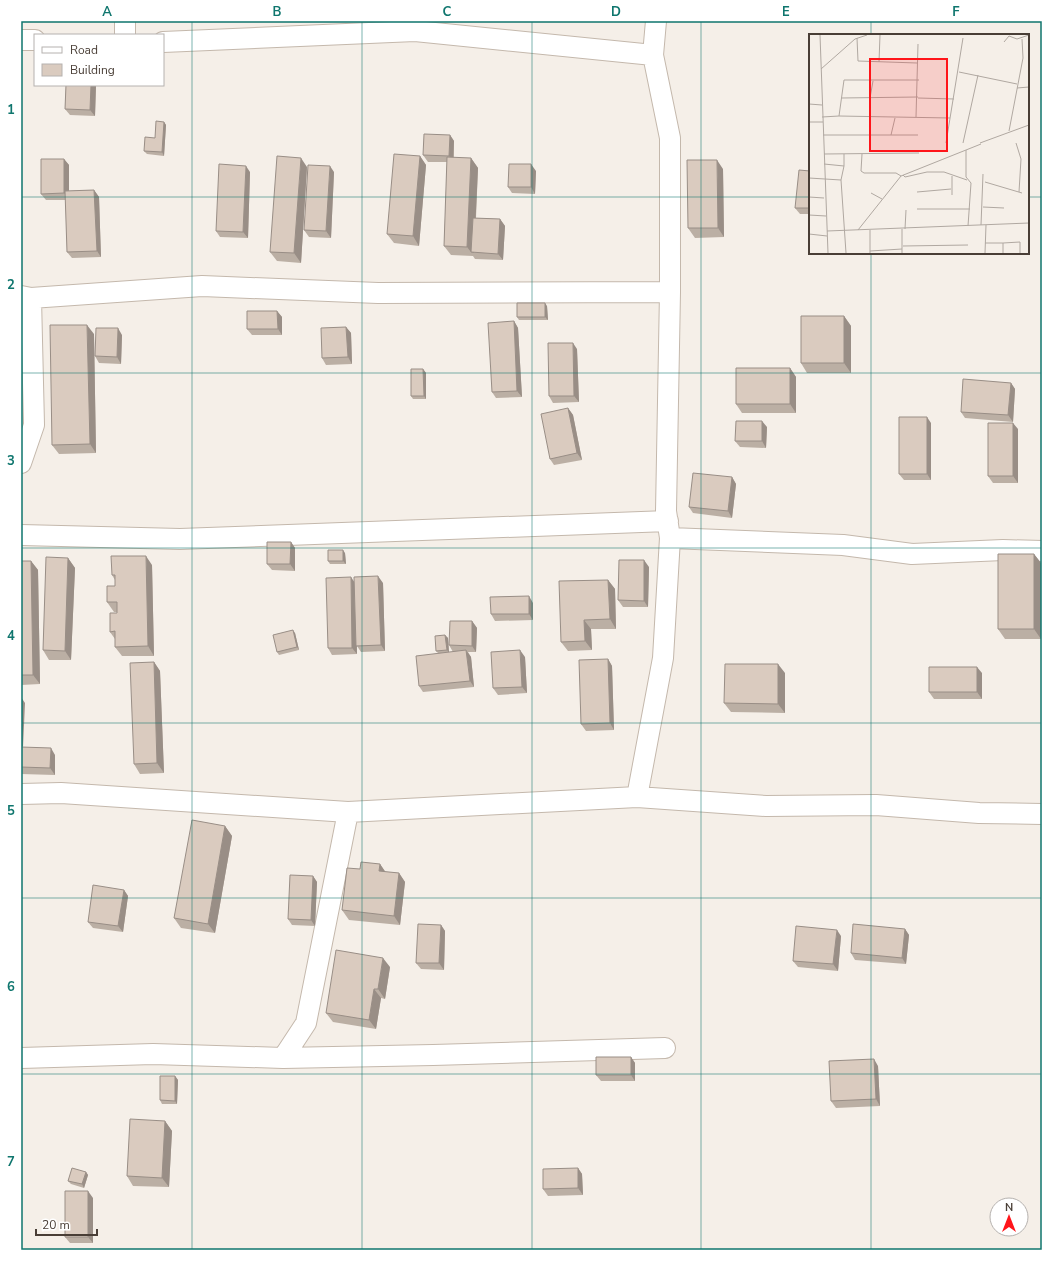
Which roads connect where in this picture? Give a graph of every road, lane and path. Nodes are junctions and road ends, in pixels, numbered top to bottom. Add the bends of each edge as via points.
1 (125, 21) edge
2 (656, 21) edge
3 (125, 34) edge
4 (21, 40) edge
5 (34, 40) edge
6 (164, 42) edge
7 (653, 55) junction
8 (670, 292) junction
9 (26, 297) edge
10 (21, 463) edge
11 (669, 529) junction
12 (21, 535) edge
13 (1042, 551) edge
14 (21, 794) edge
15 (637, 797) junction
16 (348, 812) junction
17 (1042, 814) edge
18 (665, 1048) dead end
19 (21, 1058) edge
20 (284, 1058) junction

1 - 3 street
2 - 7 street
4 - 5 street
6 - 7 street via 415,31
7 - 8 street via 670,138
8 - 9 street via 378,293 202,286
8 - 11 street via 666,511
9 - 10 street via 34,425
11 - 12 street via 180,539
11 - 13 street via 912,554
11 - 15 street via 663,658
14 - 16 street via 61,793
15 - 16 street
15 - 17 street via 766,806 876,805 979,813
16 - 20 street via 306,1023
18 - 20 street
19 - 20 street via 153,1054

